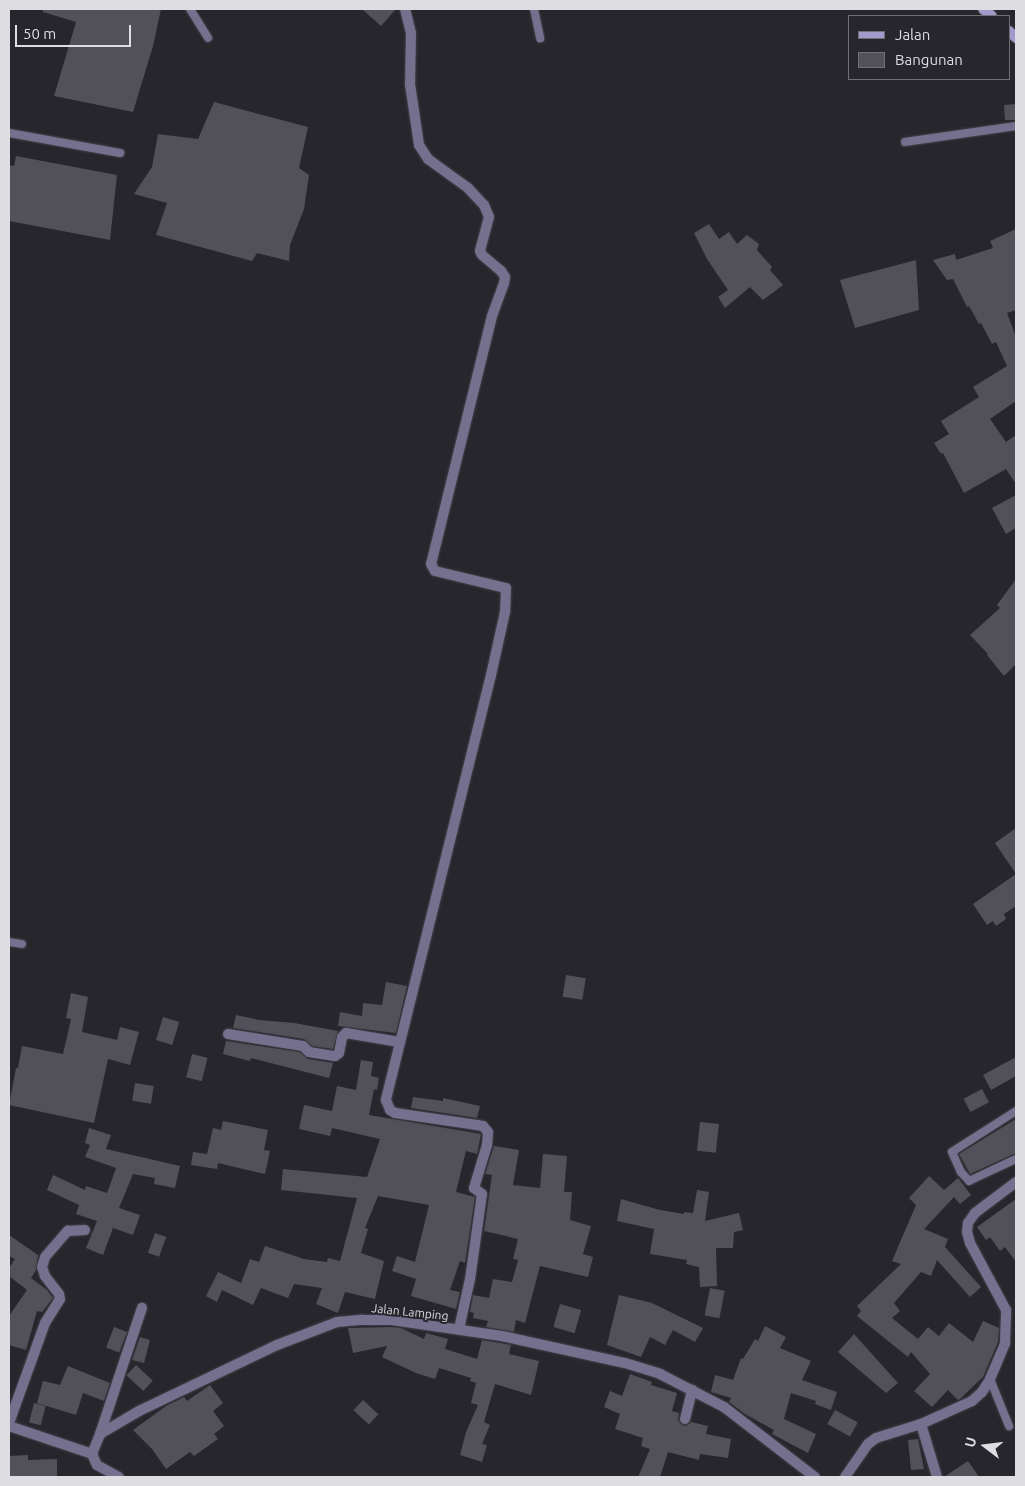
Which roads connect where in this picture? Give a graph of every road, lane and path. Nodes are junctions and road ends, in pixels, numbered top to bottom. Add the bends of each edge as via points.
1 (190, 9) edge
2 (405, 9) edge
3 (534, 9) edge
4 (208, 38) dead end
5 (540, 38) dead end
6 (1016, 126) edge
7 (9, 133) edge
8 (905, 142) dead end
9 (120, 153) dead end
10 (9, 942) edge
11 (22, 944) dead end
12 (228, 1034) dead end
13 (399, 1042) junction
14 (1016, 1111) edge
15 (1016, 1159) edge
16 (1016, 1182) edge
17 (85, 1230) dead end
18 (142, 1308) dead end
19 (459, 1329) junction
20 (990, 1379) junction
21 (692, 1390) junction
22 (685, 1419) dead end
23 (921, 1424) junction
24 (9, 1425) edge
25 (1009, 1426) dead end
26 (100, 1434) junction
27 (92, 1454) junction
28 (119, 1477) edge
29 (815, 1477) edge
30 (845, 1477) edge
31 (937, 1477) edge

1 - 4 lane
2 - 13 street via 411,33 410,84 419,145 428,160 468,188 484,205 489,217 480,250 505,277 492,316 431,566 435,571 503,586 506,591 491,675
3 - 5 lane
6 - 8 lane
7 - 9 lane
10 - 11 lane
12 - 13 street via 299,1046 309,1052 335,1056 346,1033
13 - 19 street via 386,1100 390,1110 483,1126 488,1132 474,1188 482,1194
14 - 15 lane via 952,1152 969,1181
16 - 20 street via 975,1213 968,1223 970,1243 1006,1310 1006,1344
17 - 24 street via 68,1231 45,1257 42,1267 45,1276 60,1299 45,1322
18 - 26 street
19 - 21 street, Jalan Lamping via 626,1364 660,1374
19 - 26 street, Jalan Lamping via 392,1320 337,1322 212,1375
20 - 23 street via 972,1401
20 - 25 lane
21 - 22 street
21 - 29 street, Jalan Lamping via 724,1407
23 - 30 street via 876,1438 868,1444
23 - 31 street
24 - 27 street
26 - 27 street
27 - 28 street via 97,1464

